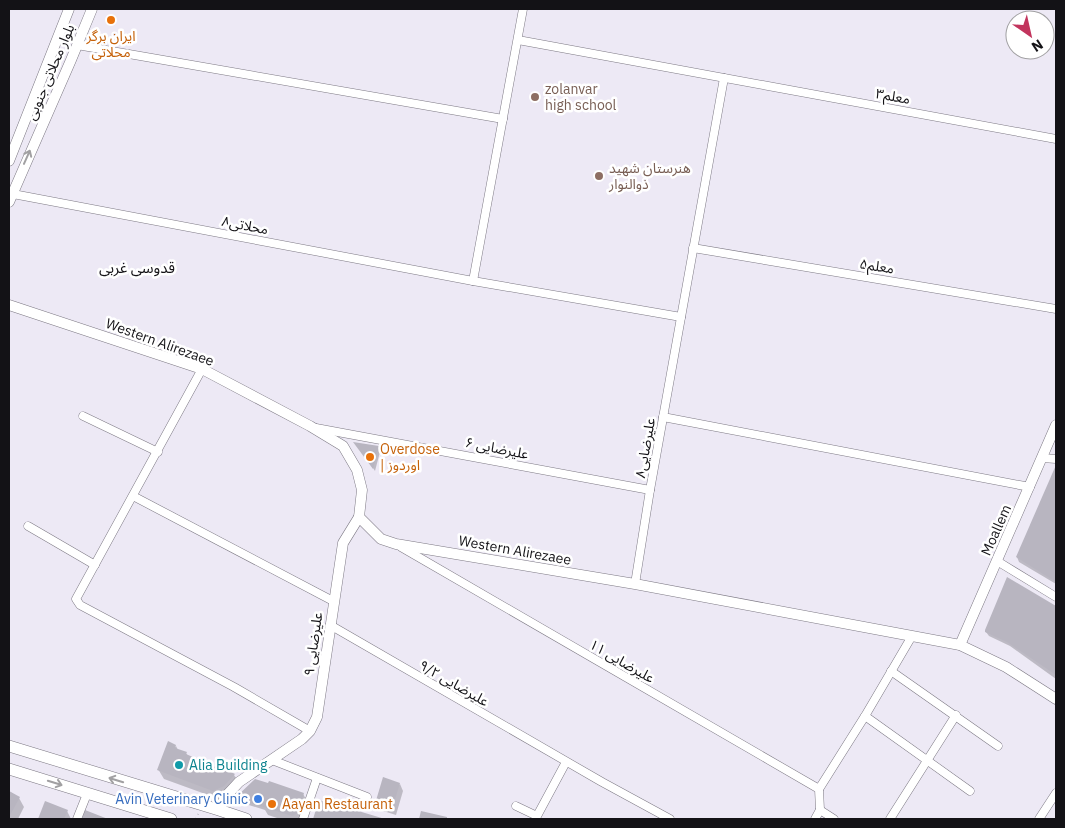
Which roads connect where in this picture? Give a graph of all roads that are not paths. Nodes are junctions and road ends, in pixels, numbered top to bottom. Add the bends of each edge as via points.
1 (69, 9) edge
2 (92, 9) edge
3 (523, 9) edge
4 (518, 40) junction
5 (77, 45) junction
6 (724, 78) junction
7 (503, 119) junction
8 (1056, 139) edge
9 (9, 161) edge
10 (11, 198) edge
11 (694, 248) junction
12 (473, 281) junction
13 (9, 298) edge
14 (9, 305) edge
15 (1056, 308) edge
16 (47, 317) junction
17 (681, 317) junction
18 (202, 369) junction
19 (82, 416) dead end
20 (663, 417) junction
21 (1056, 425) edge
22 (310, 426) junction
23 (158, 452) junction
24 (1042, 458) junction
25 (1056, 459) edge
26 (1030, 487) junction
27 (650, 490) junction
28 (133, 496) junction
29 (359, 517) junction
30 (28, 526) dead end
31 (396, 544) junction
32 (998, 561) junction
33 (95, 565) junction
34 (635, 584) junction
35 (1056, 596) edge
36 (333, 600) junction
37 (330, 626) junction
38 (912, 636) junction
39 (960, 645) junction
40 (891, 671) junction
41 (1056, 699) edge
42 (956, 715) junction
43 (865, 716) junction
44 (310, 731) junction
45 (9, 746) edge
46 (998, 746) dead end
47 (272, 760) junction
48 (928, 761) junction
49 (566, 762) junction
50 (9, 769) edge
51 (317, 778) junction
52 (818, 789) junction
53 (970, 791) dead end
54 (87, 794) junction
55 (1055, 796) edge
56 (366, 797) dead end
57 (516, 806) dead end
58 (219, 810) junction
59 (820, 810) junction
60 (77, 819) edge
61 (171, 819) edge
62 (246, 819) edge
63 (303, 819) edge
64 (670, 819) edge
65 (815, 819) edge
66 (834, 819) edge
67 (890, 819) edge
68 (1039, 819) edge

1 - 9 street, بلوار محلاتی جنوبی
2 - 5 street, بلوار محلاتی جنوبی
3 - 4 street
4 - 6 street, معلم۳
4 - 7 street
5 - 7 street
10 -> 5 street, بلوار محلاتی جنوبی
6 - 8 street, معلم۳
6 - 11 street, علیرضایی۸
7 - 12 street
10 - 12 street, محلاتی۸
11 - 15 street, معلم۵
11 - 17 street, علیرضایی۸
12 - 17 street, محلاتی۸
13 - 16 street, Western Alirezaee
14 - 16 street, Western Alirezaee
16 - 18 street, Western Alirezaee
17 - 20 street, علیرضایی۸
18 - 22 street, Western Alirezaee
18 - 23 street
19 - 23 street
20 - 26 street
20 - 27 street, علیرضایی۸
21 - 24 street, Moallem
22 - 27 street, ۶ علیرضایی
22 - 29 street, Western Alirezaee via 343,446 357,470 362,490
23 - 28 street
24 - 25 street
24 - 26 street, Moallem
26 - 32 street, Moallem
27 - 34 street, علیرضایی۸
28 - 33 street
28 - 36 street
29 - 31 street, Western Alirezaee via 381,539
29 - 36 street, ۹ علیرضایی via 343,543
30 - 33 street
31 - 34 street, Western Alirezaee
31 - 52 street, ۱۱ علیرضایی
32 - 35 street
32 - 39 street, Moallem
33 - 44 street via 76,599 77,603
34 - 38 street, Western Alirezaee
36 - 37 street, ۹ علیرضایی
37 - 44 street, ۹ علیرضایی via 317,717
37 - 49 street, ۹/۲ علیرضایی
38 - 39 street, Western Alirezaee
38 - 40 street
39 - 41 street, Western Alirezaee via 1006,667
40 - 42 street
40 - 43 street
42 - 46 street
42 - 48 street
43 - 48 street
43 - 52 street
44 - 47 street
58 -> 45 main road
47 - 51 street
47 - 58 street via 239,782
48 - 53 street
48 - 67 street
49 - 57 street via 537,816
49 - 64 street, ۹/۲ علیرضایی
50 -> 54 main road
51 - 56 street
51 - 63 street
52 - 59 street
54 - 60 street
54 - 61 main road
55 - 68 street
58 - 62 main road
59 - 65 street
59 - 66 street

